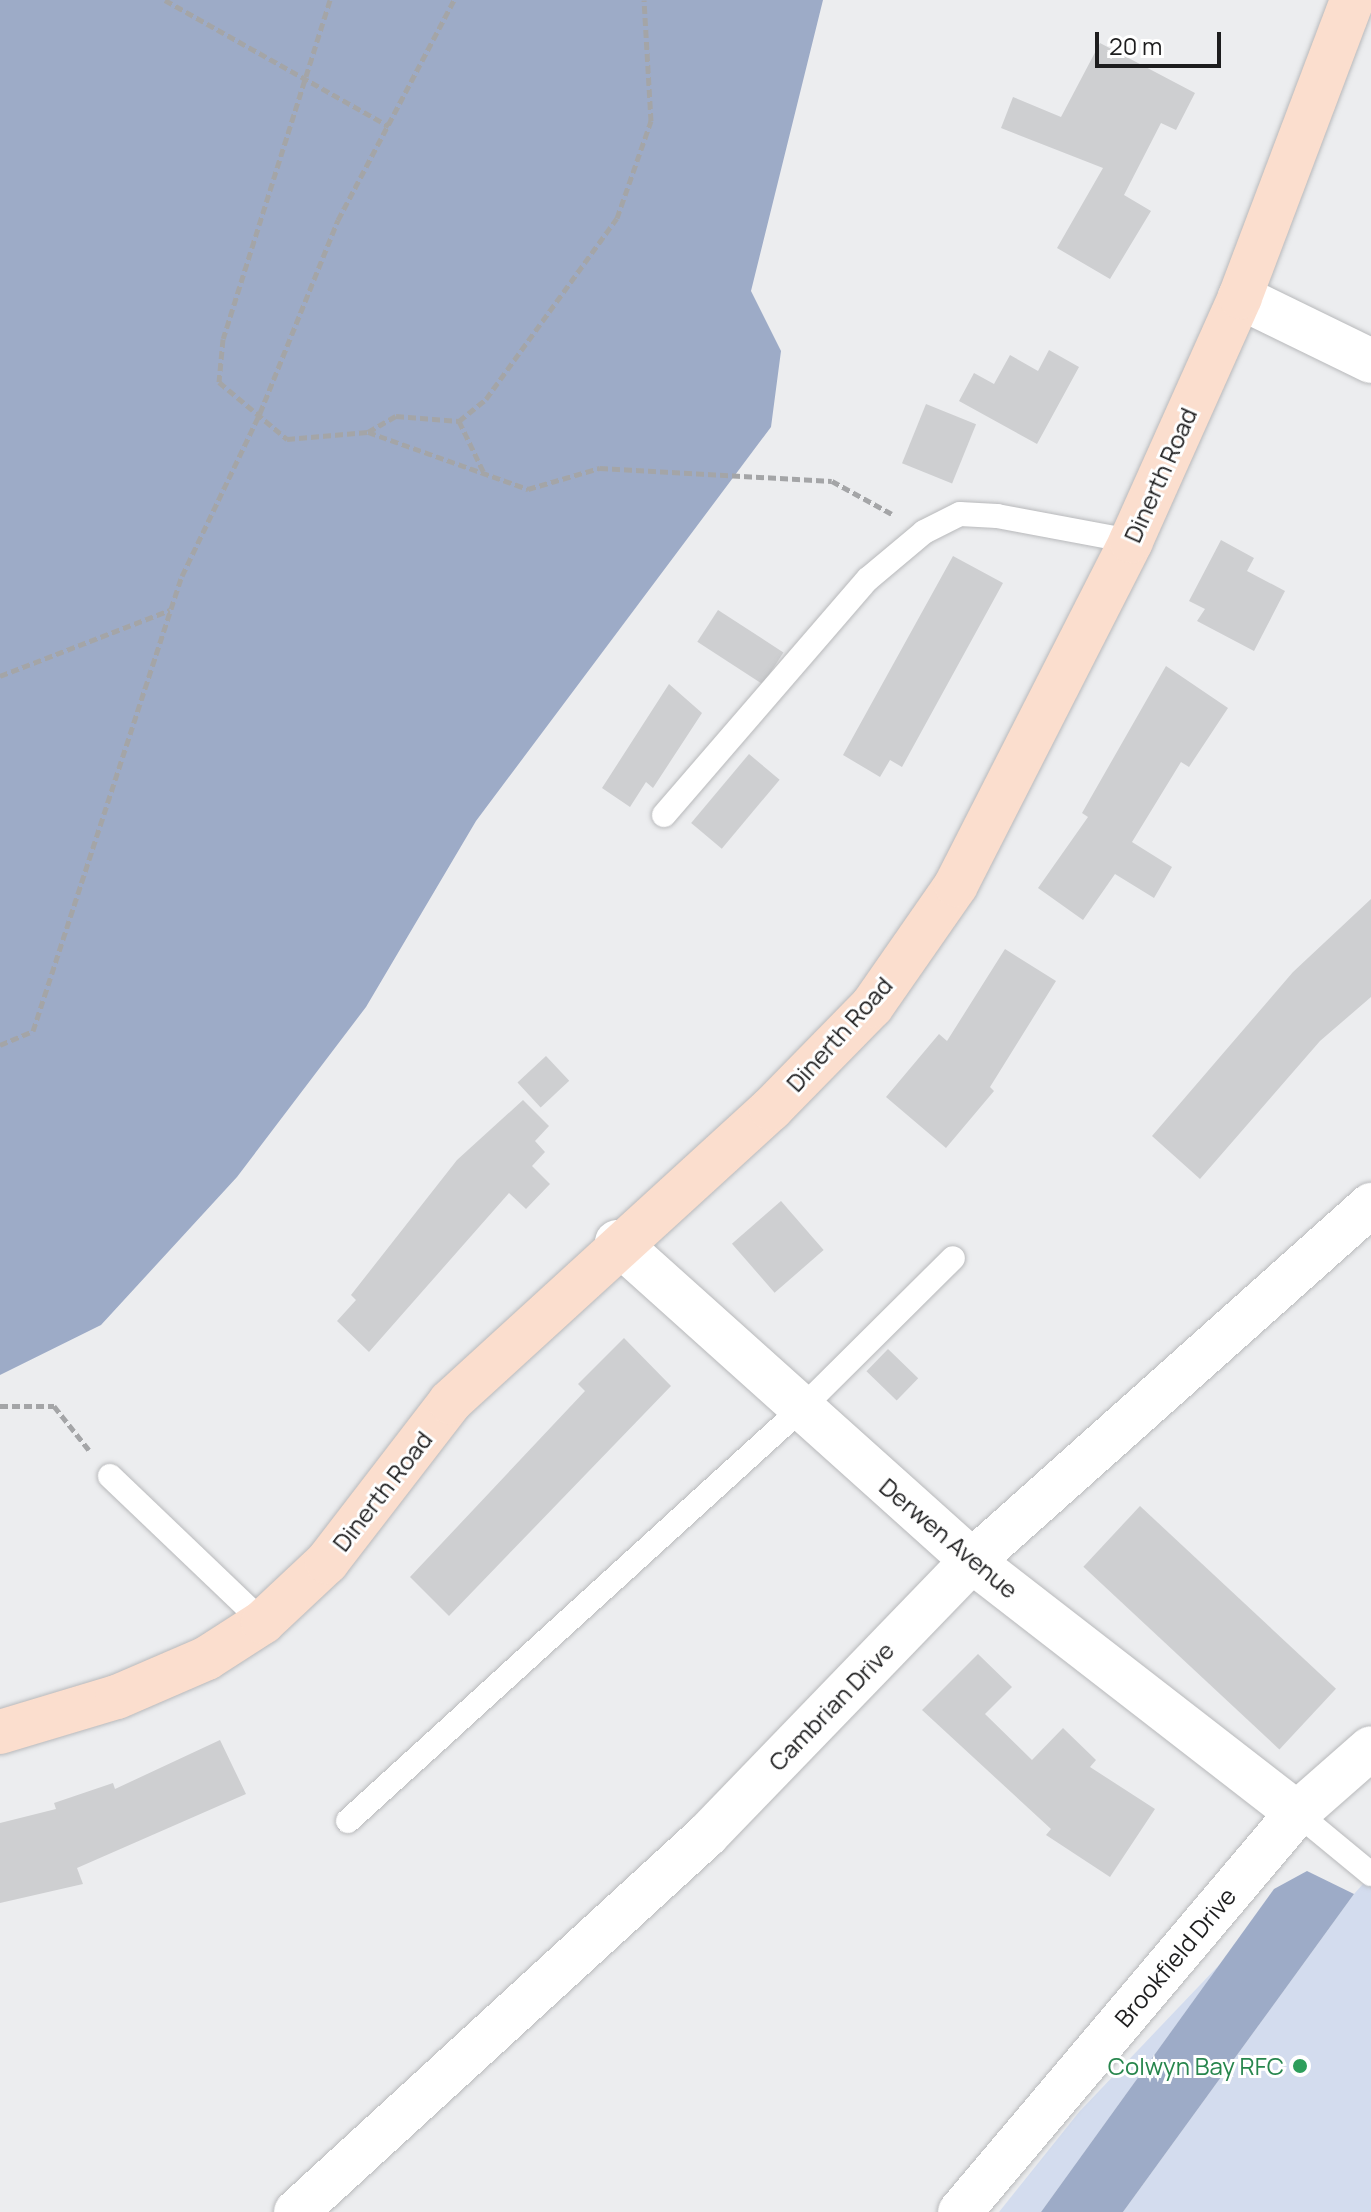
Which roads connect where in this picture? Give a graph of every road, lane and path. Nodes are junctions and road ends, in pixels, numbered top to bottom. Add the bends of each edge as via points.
1 (165, 0) edge
2 (330, 0) edge
3 (454, 0) edge
4 (644, 0) edge
5 (1352, 0) edge
6 (305, 78) junction
7 (389, 126) junction
8 (1240, 297) junction
9 (1371, 361) edge
10 (260, 413) junction
11 (459, 421) junction
12 (368, 432) junction
13 (484, 473) junction
14 (924, 532) junction
15 (1131, 541) junction
16 (171, 610) junction
17 (0, 676) edge
18 (664, 815) dead end
19 (0, 1045) edge
20 (1371, 1205) edge
21 (617, 1242) junction
22 (953, 1258) dead end
23 (0, 1406) edge
24 (801, 1409) junction
25 (110, 1476) joint
26 (972, 1561) junction
27 (263, 1622) junction
28 (0, 1732) edge
29 (1371, 1748) edge
30 (1297, 1813) junction
31 (348, 1821) dead end
32 (1371, 1874) edge
33 (296, 2212) edge
34 (960, 2212) edge

1 - 6 path
2 - 6 path
3 - 7 path
4 - 11 path via 651,121 617,218 562,302
5 - 8 street, Dinerth Road
6 - 7 path
6 - 10 path via 223,339 219,382
7 - 10 path via 338,220
8 - 9 street
8 - 15 street, Dinerth Road
10 - 12 path via 287,439
10 - 16 path
11 - 12 path via 396,416
11 - 13 path
12 - 13 path
13 - 14 path via 528,489 600,468 832,481
14 - 15 lane via 960,514 984,515
14 - 18 lane via 868,579
15 - 21 street, Dinerth Road via 956,885 872,1006 771,1109
16 - 17 path
16 - 19 path via 33,1031
20 - 26 street, Cambrian Drive
21 - 24 street, Derwen Avenue
21 - 27 street, Dinerth Road via 450,1402 327,1562
22 - 24 lane
23 - 25 path via 54,1406
24 - 26 street, Derwen Avenue
24 - 31 lane
25 - 27 lane
26 - 30 street, Derwen Avenue
26 - 33 street, Cambrian Drive via 707,1835
27 - 28 street, Dinerth Road via 207,1658 117,1697
29 - 30 street, Brookfield Drive
30 - 32 lane
30 - 34 street, Brookfield Drive

